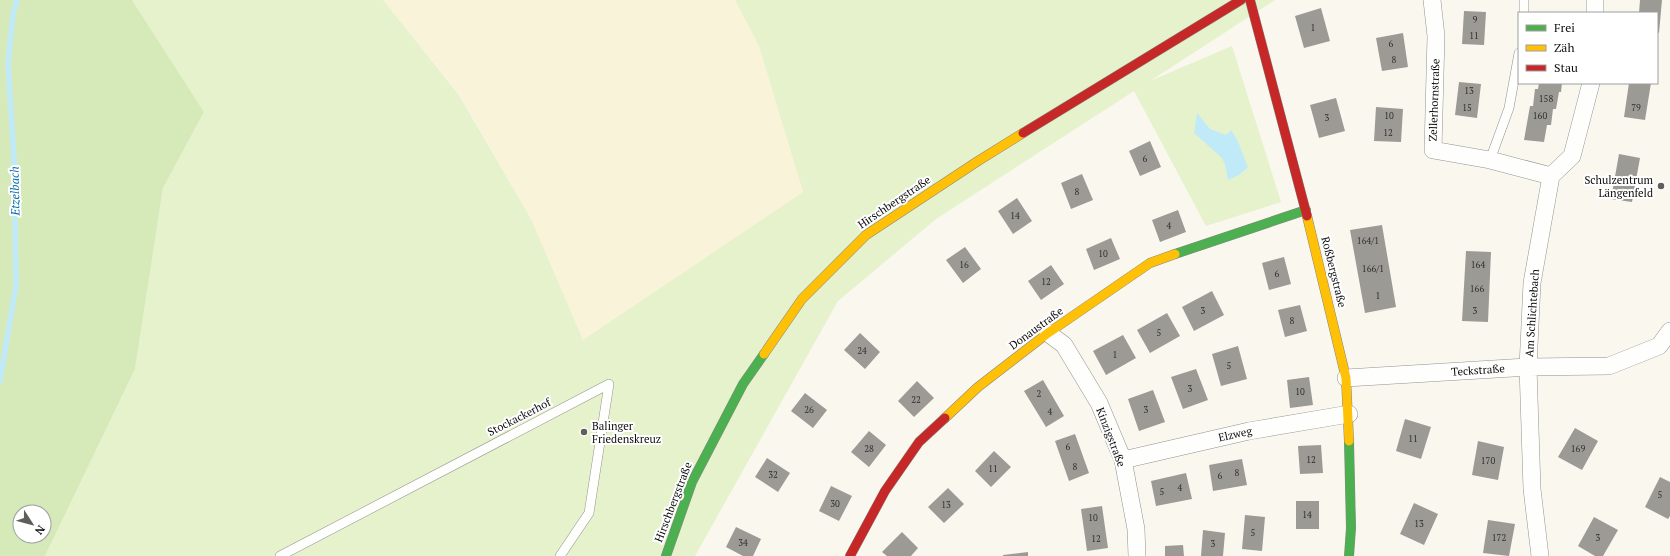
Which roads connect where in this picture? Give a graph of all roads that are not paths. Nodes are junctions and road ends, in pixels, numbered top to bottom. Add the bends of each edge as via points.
1 (1240, 0) edge
2 (1250, 0) edge
3 (1432, 0) edge
4 (1524, 0) edge
5 (1595, 0) edge
6 (1524, 12) edge
7 (1595, 12) edge
8 (1518, 58) edge
9 (1591, 84) edge
10 (1490, 160) junction
11 (1552, 176) junction
12 (1306, 210) junction
13 (1670, 331) edge
14 (1048, 333) junction
15 (1528, 367) junction
16 (1346, 378) junction
17 (1349, 414) junction
18 (1123, 460) junction
19 (280, 556) edge
20 (560, 556) edge
21 (666, 556) edge
22 (850, 556) edge
23 (1137, 556) edge
24 (1349, 556) edge
25 (1540, 556) edge

1 - 21 street, Hirschbergstraße via 978,161 866,235 802,299 743,384 692,482
2 - 12 street, Roßbergstraße
3 - 10 street, Zellerhornstraße via 1436,36 1433,150
4 - 6 lane
5 - 7 street
8 - 10 lane via 1509,108
9 - 11 street via 1572,156
10 - 11 street, Zellerhornstraße
11 - 15 street, Am Schlichtebach via 1532,283
12 - 14 street, Donaustraße via 1150,263
12 - 16 street, Roßbergstraße
13 - 15 street, Teckstraße via 1659,346 1609,366
14 - 18 street, Kinzigstraße via 1064,345 1099,403
14 - 22 street, Donaustraße via 978,387 919,442 885,491
15 - 16 street, Teckstraße
15 - 25 street, Am Schlichtebach via 1532,489
16 - 17 street, Roßbergstraße
17 - 18 street, Elzweg via 1249,431
17 - 24 street, Roßbergstraße
18 - 23 street, Kinzigstraße via 1136,530
19 - 20 lane, Stockackerhof via 609,384 589,513

